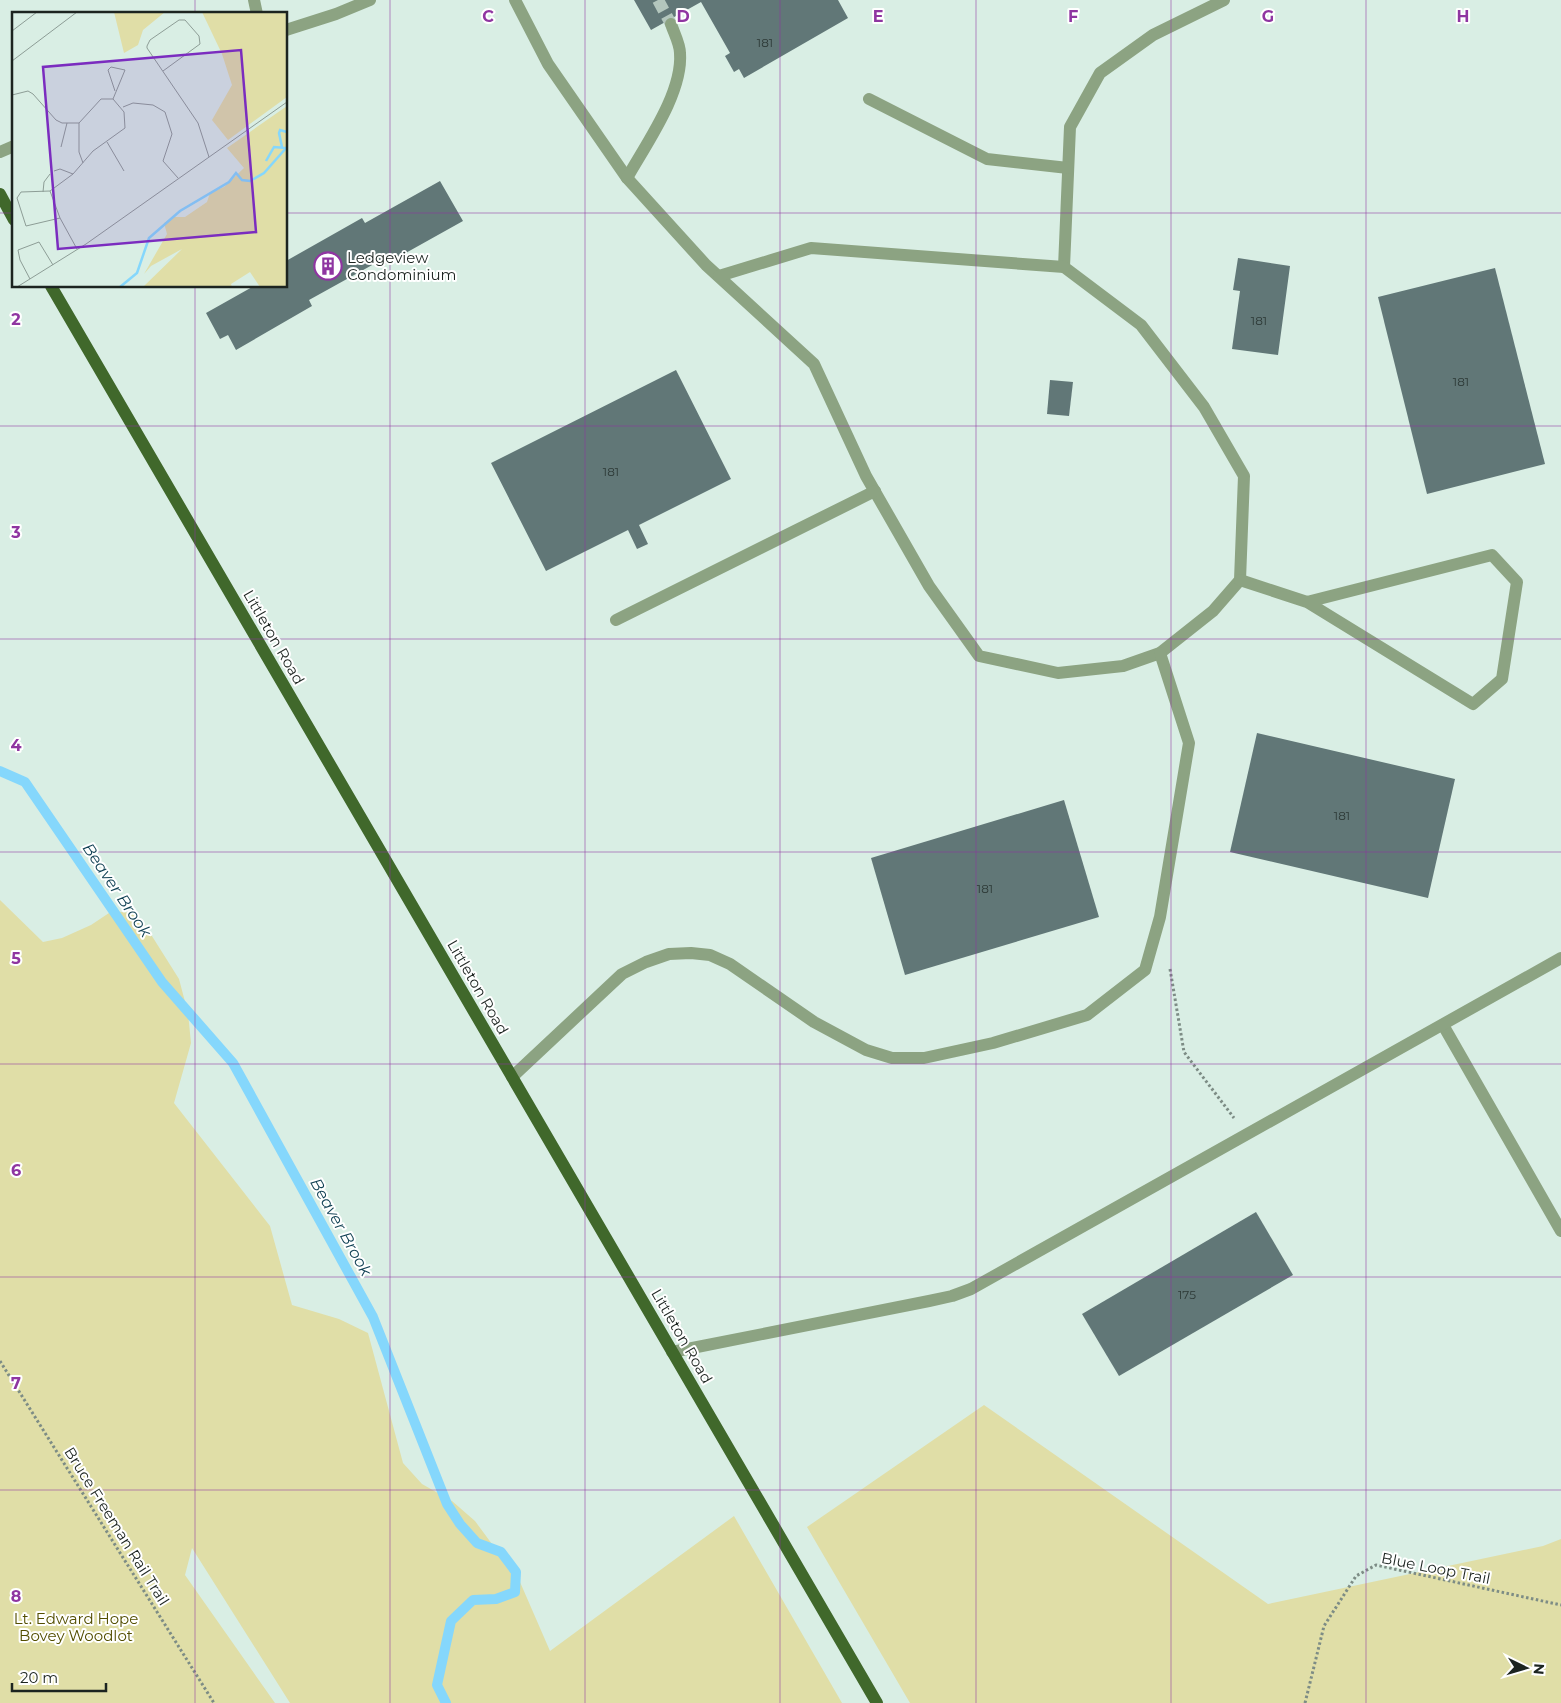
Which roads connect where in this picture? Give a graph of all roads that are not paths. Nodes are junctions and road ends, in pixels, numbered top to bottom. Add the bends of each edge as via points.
1 (370, 0) edge
2 (515, 0) edge
3 (1224, 0) edge
4 (671, 24) tunnel mouth
5 (288, 29) edge
6 (869, 100) dead end
7 (12, 147) edge
8 (0, 152) edge
9 (1068, 168) junction
10 (627, 178) junction
11 (0, 194) edge
12 (12, 216) edge
13 (1064, 267) junction
14 (719, 276) junction
15 (52, 288) edge
16 (875, 491) junction
17 (1240, 580) junction
18 (1307, 602) junction
19 (616, 620) dead end
20 (1160, 653) junction
21 (1561, 958) edge
22 (1443, 1025) junction
23 (512, 1078) junction
24 (1561, 1230) edge
25 (672, 1352) junction
26 (877, 1703) edge

1 - 5 street
2 - 10 street via 548,64
3 - 9 street via 1153,35 1100,73 1070,127
4 - 10 street via 680,51 680,71 668,105
6 - 9 street via 987,159
7 - 8 street
9 - 13 street
10 - 14 street
11 - 12 main road
13 - 14 street via 811,248
13 - 17 street via 1141,325 1204,407 1244,476
14 - 16 street via 814,364
15 - 23 main road, Littleton Road
16 - 19 street
16 - 20 street via 929,586 979,656 1058,674 1123,666
17 - 18 street
17 - 20 street via 1213,611
18 - 18 street via 1473,704 1502,679 1517,582 1492,555
20 - 23 street via 1189,743 1160,917 1145,970 1087,1015 993,1043 924,1058 892,1058 866,1050 814,1022 730,964 710,954 669,954 622,974
21 - 22 street
22 - 24 street
22 - 25 street via 971,1289 952,1296
23 - 25 main road, Littleton Road
25 - 26 main road, Littleton Road

